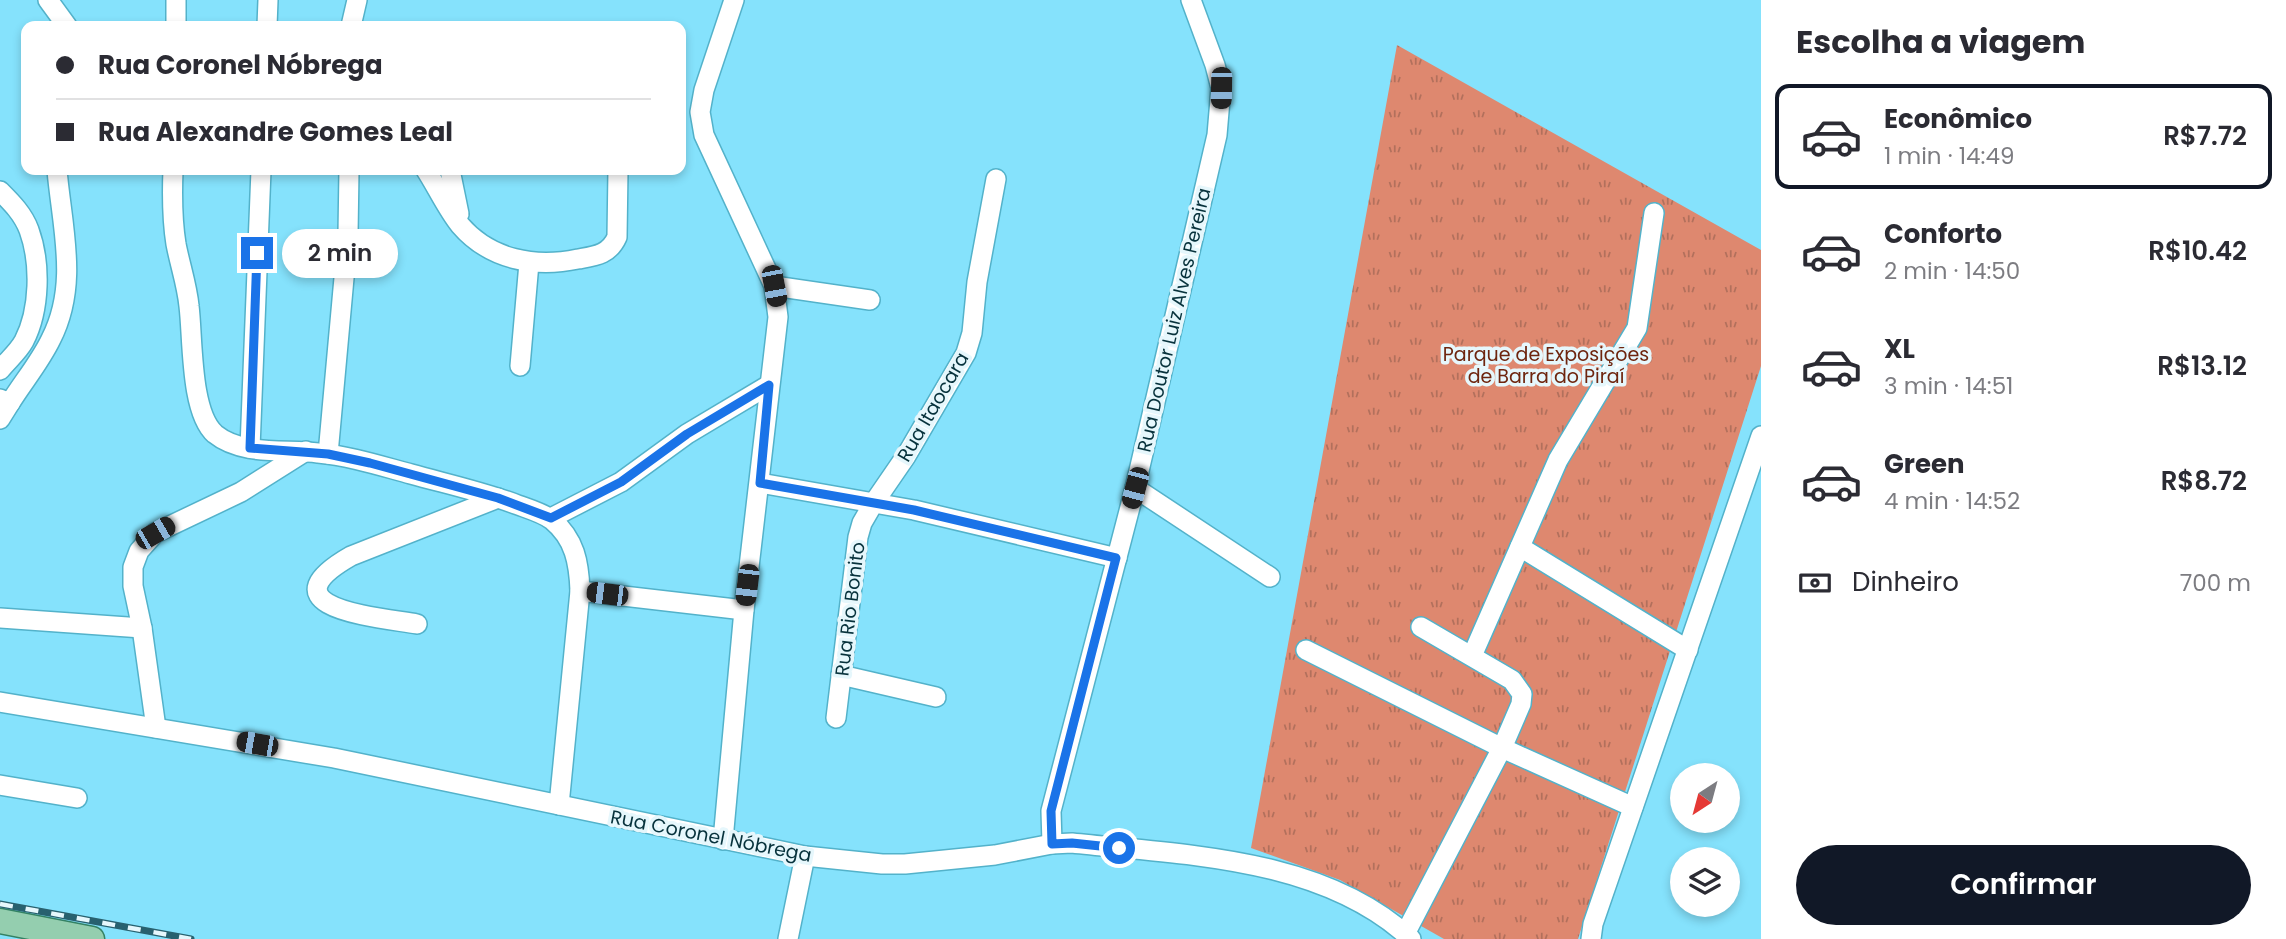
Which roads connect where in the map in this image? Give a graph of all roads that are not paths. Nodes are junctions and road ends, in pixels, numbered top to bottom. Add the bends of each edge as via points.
1 (48, 0) edge
2 (176, 0) edge
3 (268, 0) edge
4 (357, 0) edge
5 (734, 0) edge
6 (1191, 0) edge
7 (63, 21) edge
8 (176, 21) edge
9 (267, 21) edge
10 (352, 21) edge
11 (58, 175) edge
12 (173, 175) edge
13 (261, 175) edge
14 (349, 175) edge
15 (429, 175) edge
16 (451, 175) edge
17 (618, 175) edge
18 (996, 179) dead end
19 (0, 191) edge
20 (1654, 213) dead end
21 (461, 225) junction
22 (528, 263) junction
23 (774, 286) junction
24 (870, 300) dead end
25 (520, 366) dead end
26 (0, 370) edge
27 (769, 385) junction
28 (3, 407) edge
29 (1761, 436) edge
30 (250, 448) junction
31 (306, 451) junction
32 (328, 454) junction
33 (760, 483) junction
34 (1135, 488) junction
35 (498, 498) junction
36 (873, 504) junction
37 (551, 518) junction
38 (1520, 547) junction
39 (1116, 558) junction
40 (1270, 577) dead end
41 (580, 591) junction
42 (744, 610) junction
43 (0, 618) edge
44 (416, 624) dead end
45 (1421, 627) dead end
46 (142, 628) junction
47 (1306, 650) dead end
48 (1688, 650) junction
49 (1472, 656) junction
50 (841, 675) junction
51 (936, 697) dead end
52 (0, 702) edge
53 (836, 718) dead end
54 (156, 728) junction
55 (1502, 748) junction
56 (0, 785) edge
57 (77, 797) dead end
58 (559, 805) junction
59 (1633, 807) junction
60 (723, 840) junction
61 (1052, 844) junction
62 (805, 856) junction
63 (0, 921) edge
64 (1408, 936) edge
65 (92, 939) edge
66 (788, 939) edge
67 (1591, 939) edge

1 - 7 street
2 - 8 street
3 - 9 street
4 - 10 street
5 - 23 street via 700,113 704,135
6 - 34 street, Rua Doutor Luiz Alves Pereira via 1215,65 1220,111
11 - 28 street via 67,285 52,338
12 - 30 street via 174,223 201,410 215,434
13 - 30 street
14 - 32 street
15 - 21 street
16 - 21 street
17 - 22 street via 613,247 573,260
18 - 36 street, Rua Itaocara via 966,353
19 - 26 street via 29,230 36,262 32,320 24,341
20 - 38 street via 1637,328 1558,460
21 - 22 street via 485,246
22 - 25 street
23 - 24 street
23 - 27 street via 778,317
27 - 33 street
27 - 37 street via 687,434 621,482
29 - 48 street
30 - 31 street
31 - 32 street
31 - 46 street via 241,492 155,533 139,551 133,567
32 - 35 street
33 - 36 street
33 - 42 street
34 - 39 street, Rua Doutor Luiz Alves Pereira
34 - 40 street
35 - 37 street
35 - 44 street via 351,556 332,566 318,583 318,593 333,607
36 - 39 street
36 - 50 street, Rua Rio Bonito via 858,537
37 - 41 street via 574,549
38 - 48 street
38 - 49 street
39 - 61 street, Rua Doutor Luiz Alves Pereira via 1051,811
41 - 42 street
41 - 58 street
42 - 60 street
43 - 46 street
45 - 49 street
46 - 54 street
47 - 55 street
48 - 59 street
49 - 55 street via 1512,680 1522,694
50 - 51 street
50 - 53 street, Rua Rio Bonito
52 - 54 street, Rua Coronel Nóbrega
54 - 58 street, Rua Coronel Nóbrega via 334,758
55 - 59 street
55 - 64 street
56 - 57 street
58 - 60 street, Rua Coronel Nóbrega
59 - 67 street
60 - 62 street, Rua Coronel Nóbrega
61 - 62 street, Rua Coronel Nóbrega via 905,864
61 - 64 street, Rua Coronel Nóbrega via 1202,857 1309,880 1370,908
62 - 66 street
63 - 65 main road

